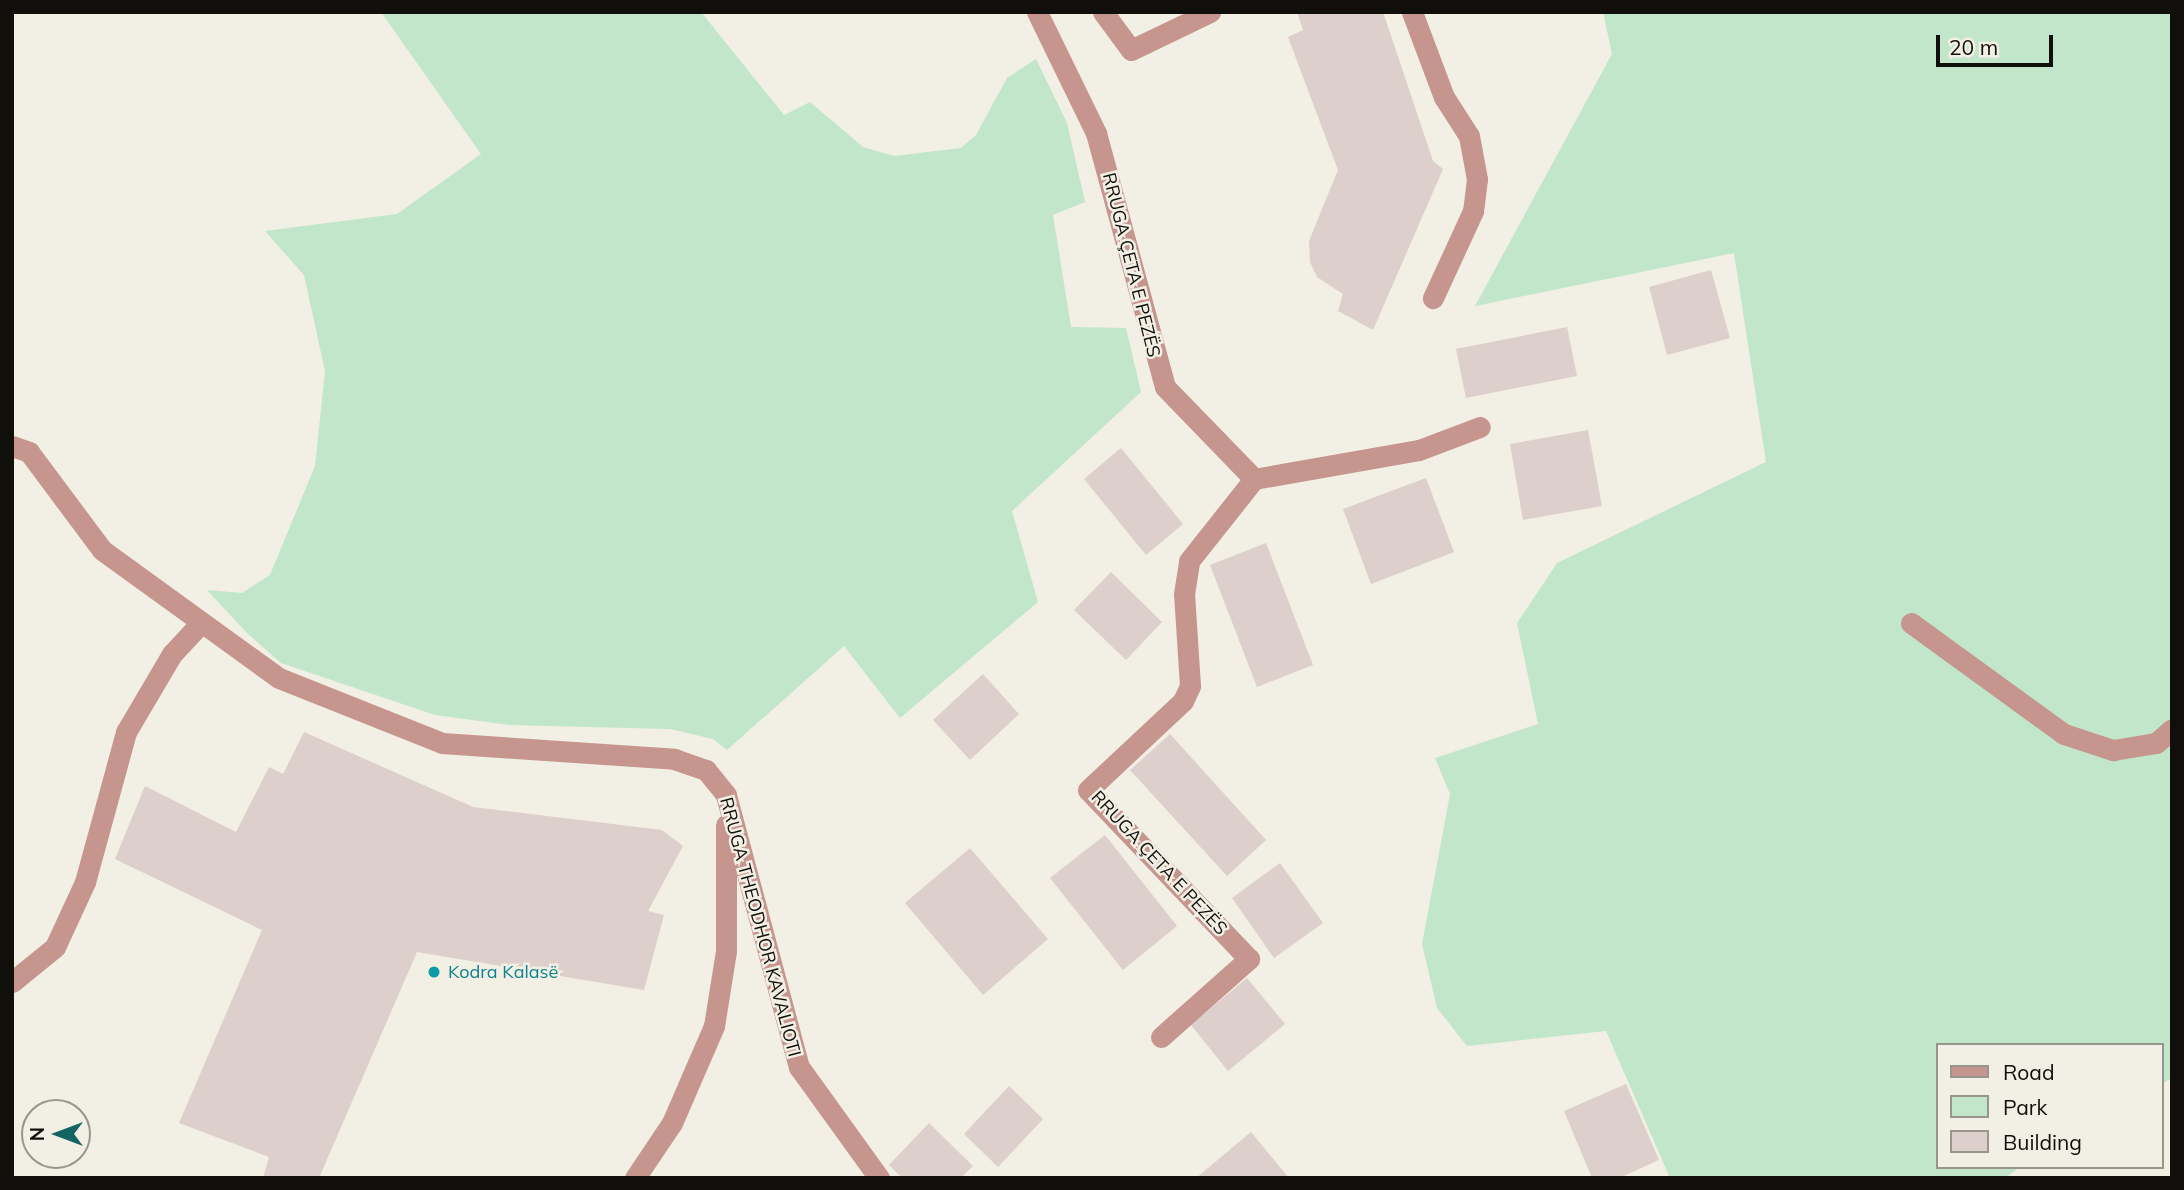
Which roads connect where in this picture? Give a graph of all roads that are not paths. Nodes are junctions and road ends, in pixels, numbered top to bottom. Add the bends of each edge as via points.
1 (1037, 12) edge
2 (1103, 12) edge
3 (1210, 12) edge
4 (1412, 12) edge
5 (1433, 298) dead end
6 (1480, 428) dead end
7 (12, 446) edge
8 (1254, 479) junction
9 (1911, 623) dead end
10 (200, 624) junction
11 (2172, 729) edge
12 (726, 795) junction
13 (12, 982) edge
14 (1161, 1037) dead end
15 (635, 1178) edge
16 (878, 1178) edge

1 - 8 street, RRUGA ÇETA E PEZËS via 1096,133 1165,387
2 - 3 street via 1131,50
4 - 5 street via 1444,97 1469,136 1477,179 1473,211
6 - 8 street via 1419,450
7 - 10 street, RRUGA THEODHOR KAVALIOTI via 29,452 102,550
8 - 14 street, RRUGA ÇETA E PEZËS via 1189,561 1184,594 1190,686 1183,701 1088,790 1249,959
9 - 11 street via 2064,734 2113,750 2156,743
10 - 12 street, RRUGA THEODHOR KAVALIOTI via 279,678 442,743 674,759 706,770
10 - 13 street via 172,654 126,732 108,778 85,882 55,947
12 - 15 street via 726,951 714,1026 672,1123
12 - 16 street, RRUGA THEODHOR KAVALIOTI via 799,1067

